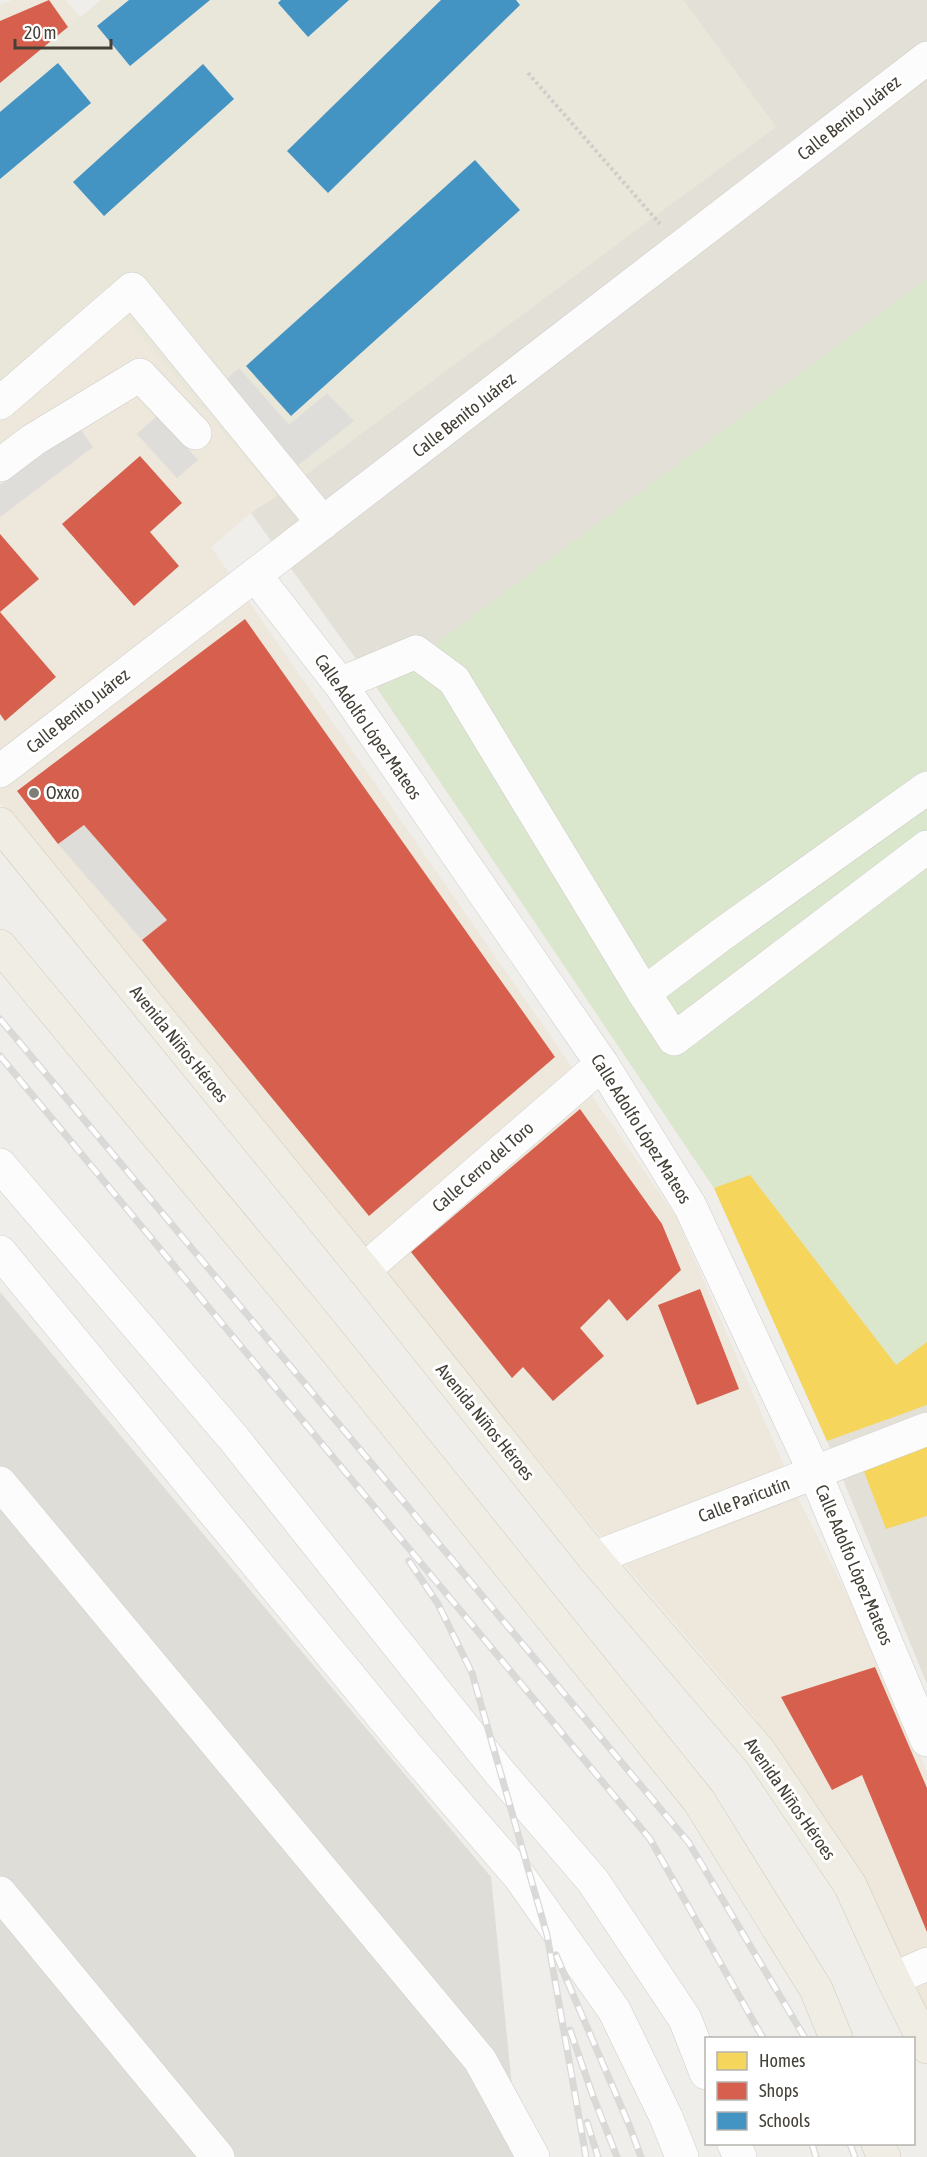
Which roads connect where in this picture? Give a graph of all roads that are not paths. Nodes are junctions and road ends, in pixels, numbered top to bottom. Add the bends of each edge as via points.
1 (927, 58) edge
2 (0, 403) edge
3 (195, 433) dead end
4 (0, 465) edge
5 (323, 522) junction
6 (255, 575) junction
7 (340, 684) junction
8 (0, 771) edge
9 (927, 788) edge
10 (0, 824) edge
11 (927, 847) edge
12 (0, 946) edge
13 (644, 993) junction
14 (602, 1064) junction
15 (0, 1165) edge
16 (0, 1252) edge
17 (364, 1270) junction
18 (927, 1429) edge
19 (815, 1473) junction
20 (0, 1483) edge
21 (594, 1558) junction
22 (927, 1740) edge
23 (0, 1893) edge
24 (927, 1964) edge
25 (892, 1979) junction
26 (836, 2037) edge
27 (927, 2047) edge
28 (705, 2070) edge
29 (218, 2157) edge
30 (533, 2157) edge
31 (682, 2157) edge

1 - 5 street, Calle Benito Juárez
2 - 5 street via 132,289
3 - 4 street via 140,375 33,440
5 - 6 street, Calle Benito Juárez
6 - 7 street, Calle Adolfo López Mateos
6 - 8 street, Calle Benito Juárez
7 - 13 street via 416,652 454,680
7 - 14 street, Calle Adolfo López Mateos
9 - 13 street
10 - 17 main road, Avenida Niños Héroes
11 - 13 street via 674,1039
12 - 26 main road via 317,1327 699,1801 816,1989
14 - 17 street, Calle Cerro del Toro
14 - 19 street, Calle Adolfo López Mateos via 690,1206
15 - 28 street via 236,1440 500,1773 593,1881 685,2019
16 - 31 street via 398,1736 519,1876 614,2010
17 - 21 main road, Avenida Niños Héroes
18 - 19 street, Calle Paricutín
19 - 21 street, Calle Paricutín
19 - 22 street, Calle Adolfo López Mateos
20 - 30 street via 480,2060
21 - 25 main road, Avenida Niños Héroes via 760,1752 850,1885
23 - 29 street
24 - 25 street
25 - 27 main road, Avenida Niños Héroes

